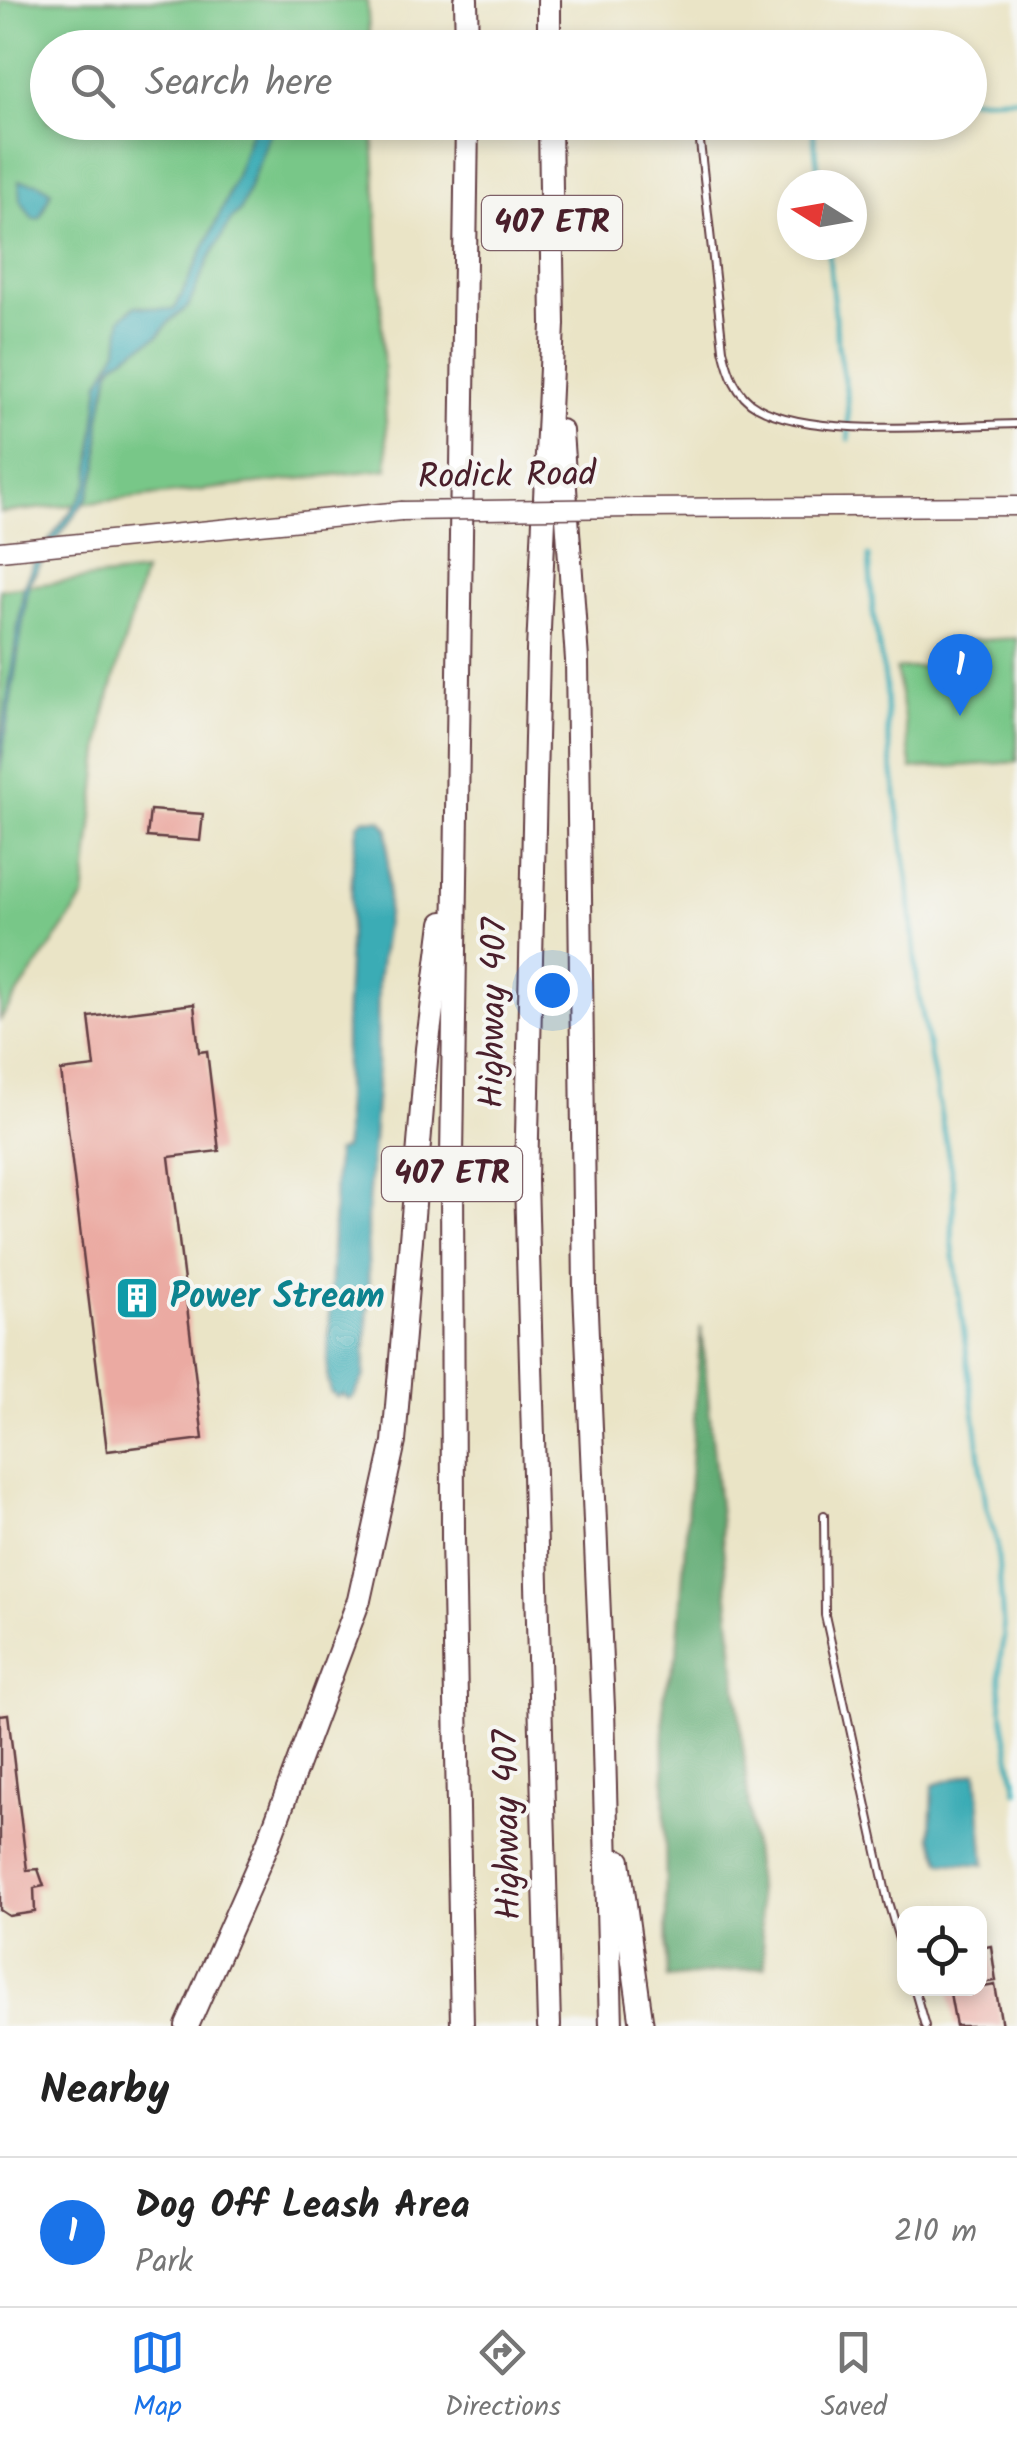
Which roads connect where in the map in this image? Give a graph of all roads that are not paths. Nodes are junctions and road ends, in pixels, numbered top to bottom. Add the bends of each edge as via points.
1 (466, 0) edge
2 (549, 0) edge
3 (467, 30) edge
4 (550, 30) edge
5 (467, 140) edge
6 (550, 140) edge
7 (700, 142) dead end
8 (553, 324) junction
9 (1017, 424) edge
10 (1017, 506) edge
11 (8, 550) edge
12 (457, 810) junction
13 (824, 1514) dead end
14 (602, 1708) junction
15 (897, 1932) edge
16 (916, 1996) edge
17 (187, 2026) edge
18 (462, 2026) edge
19 (549, 2026) edge
20 (611, 2026) edge
21 (642, 2026) edge
22 (925, 2026) edge

1 - 3 highway
2 - 4 highway
5 - 12 highway, Highway 407 / 407 ETR
6 - 8 highway, Highway 407 / 407 ETR
7 - 9 lane via 723,349 728,371 755,406 800,423
8 - 14 highway via 577,660 585,1289
8 - 19 highway, Highway 407 / 407 ETR via 526,1180
10 - 11 main road, Rodick Road, bridge via 401,511
12 - 17 highway via 427,1049 394,1442 363,1582 268,1843
12 - 18 highway, Highway 407 / 407 ETR via 453,1518
13 - 15 lane via 825,1615
14 - 20 highway
14 - 21 highway
16 - 22 lane

